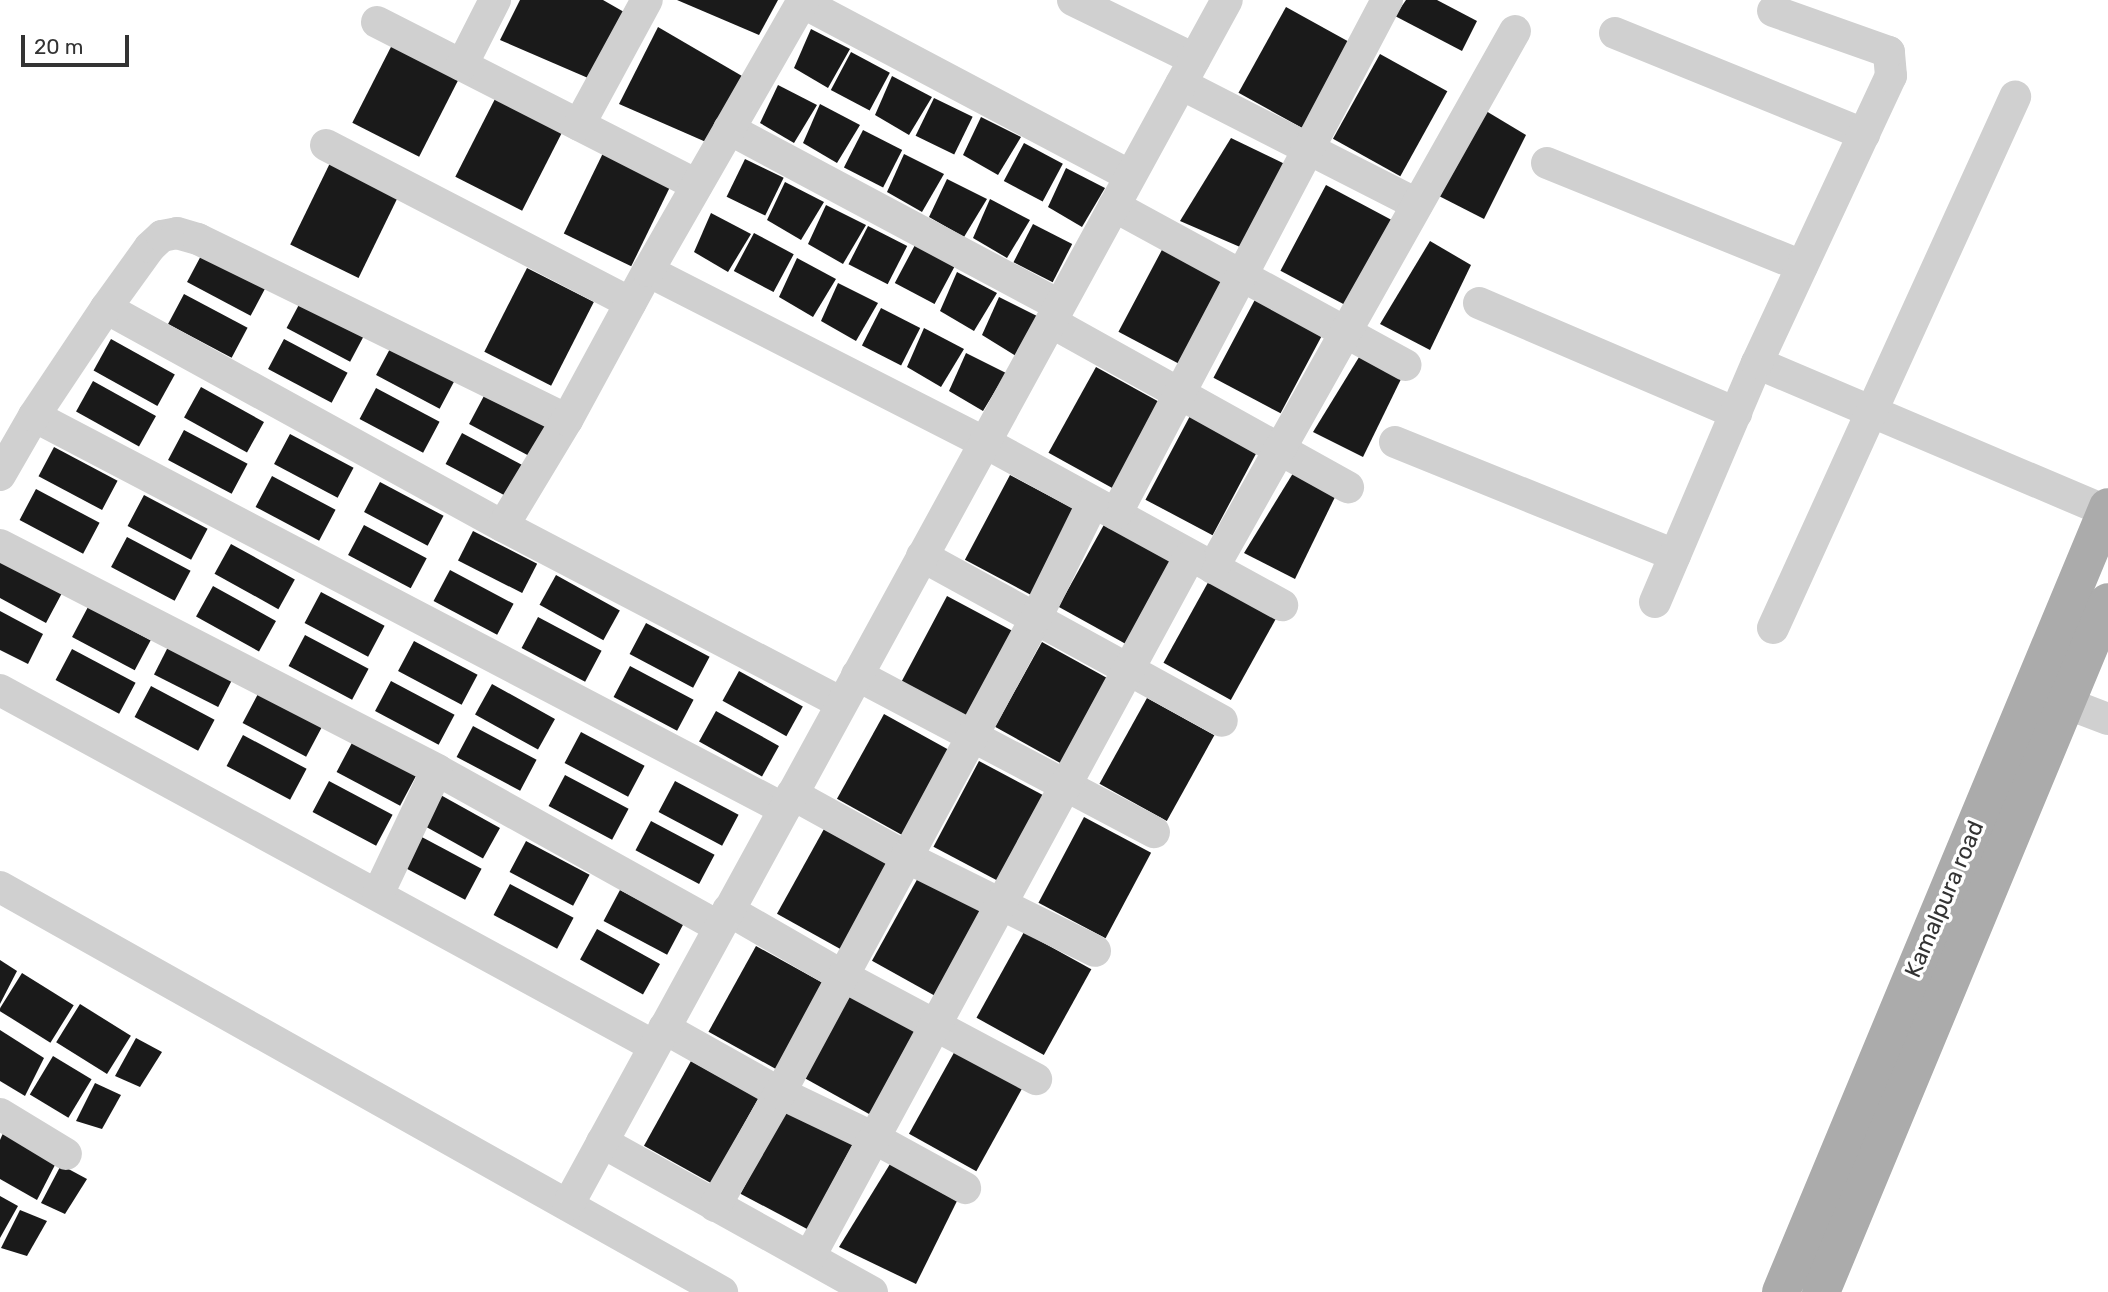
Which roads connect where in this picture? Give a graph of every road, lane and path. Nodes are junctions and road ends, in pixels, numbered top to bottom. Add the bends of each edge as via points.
1 (495, 0) edge
2 (647, 0) edge
3 (1073, 0) edge
4 (1227, 0) edge
5 (1387, 0) edge
6 (803, 1) edge
7 (1773, 11) dead end
8 (377, 22) dead end
9 (1515, 31) dead end
10 (1615, 33) dead end
11 (462, 65) junction
12 (1187, 72) junction
13 (2015, 97) dead end
14 (579, 125) junction
15 (729, 129) junction
16 (1864, 134) junction
17 (326, 145) dead end
18 (1309, 148) junction
19 (1547, 163) dead end
20 (1130, 176) junction
21 (697, 185) junction
22 (1418, 204) junction
23 (1114, 206) junction
24 (1802, 266) junction
25 (648, 271) junction
26 (1242, 275) junction
27 (631, 303) junction
28 (1479, 303) dead end
29 (106, 308) junction
30 (1055, 314) junction
31 (1347, 331) junction
32 (1758, 363) junction
33 (1406, 365) dead end
34 (1179, 395) junction
35 (1870, 410) junction
36 (1736, 413) junction
37 (34, 416) junction
38 (567, 421) junction
39 (984, 442) junction
40 (1395, 443) dead end
41 (1280, 450) junction
42 (0, 475) edge
43 (1348, 487) dead end
44 (1104, 508) junction
45 (2107, 509) edge
46 (503, 526) junction
47 (0, 545) edge
48 (1675, 555) junction
49 (922, 556) junction
50 (1202, 562) junction
51 (2108, 601) edge
52 (1655, 602) dead end
53 (1282, 606) dead end
54 (1036, 618) junction
55 (1773, 628) dead end
56 (1129, 669) junction
57 (857, 676) junction
58 (0, 690) edge
59 (841, 702) junction
60 (2066, 703) junction
61 (2108, 719) edge
62 (1222, 721) dead end
63 (972, 736) junction
64 (437, 770) junction
65 (1066, 785) junction
66 (788, 802) junction
67 (1154, 832) dead end
68 (906, 857) junction
69 (0, 887) edge
70 (378, 894) junction
71 (1001, 904) junction
72 (723, 918) junction
73 (1094, 951) dead end
74 (843, 976) junction
75 (935, 1025) junction
76 (659, 1037) junction
77 (1036, 1079) dead end
78 (780, 1093) junction
79 (0, 1114) edge
80 (874, 1138) junction
81 (602, 1142) junction
82 (66, 1154) dead end
83 (965, 1188) dead end
84 (568, 1205) junction
85 (715, 1206) junction
86 (810, 1256) junction
87 (722, 1292) edge
88 (872, 1292) edge
89 (1781, 1292) edge
90 (1821, 1292) edge

1 - 11 street
2 - 14 street
3 - 12 street
4 - 12 street
5 - 18 street
6 - 15 street
6 - 20 street
7 - 16 street via 1889,52 1891,76
8 - 11 street
9 - 22 street
10 - 16 street
11 - 14 street
12 - 18 street
12 - 20 street
13 - 35 street
14 - 21 street
15 - 21 street
15 - 30 street
16 - 24 street
17 - 27 street
18 - 22 street
18 - 26 street
19 - 24 street
20 - 23 street
21 - 25 street
22 - 31 street
23 - 26 street
23 - 30 street
24 - 32 street
25 - 27 street
25 - 39 street
26 - 31 street
26 - 34 street
27 - 38 street
28 - 36 street
29 - 37 street
29 - 38 street via 150,247 162,236 177,233 198,239
29 - 46 street
30 - 34 street
30 - 39 street
31 - 33 street
31 - 41 street
32 - 35 street
32 - 36 street
34 - 41 street
34 - 44 street
35 - 45 street
35 - 55 street
36 - 48 street
37 - 42 street
37 - 66 street
38 - 46 street
39 - 44 street
39 - 49 street
40 - 48 street
41 - 43 street
41 - 50 street
44 - 50 street
44 - 54 street
45 - 89 main road, Kamalpura road
46 - 59 street
47 - 64 street
48 - 52 street
49 - 54 street
49 - 57 street
50 - 53 street
50 - 56 street
51 - 60 main road
54 - 56 street
54 - 63 street
56 - 62 street
56 - 65 street
57 - 59 street
57 - 63 street
58 - 70 street
59 - 66 street
60 - 61 street
60 - 90 main road
63 - 65 street
63 - 68 street
64 - 70 street
64 - 72 street
65 - 67 street
65 - 71 street
66 - 68 street
66 - 72 street
68 - 71 street
68 - 74 street
69 - 84 street
70 - 76 street
71 - 73 street
71 - 75 street
72 - 74 street
72 - 76 street
74 - 75 street
74 - 78 street
75 - 77 street
75 - 80 street
76 - 78 street
76 - 81 street
78 - 80 street
78 - 85 street
79 - 82 street
80 - 83 street
80 - 86 street
81 - 84 street
81 - 85 street
84 - 87 street
85 - 86 street
86 - 88 street

